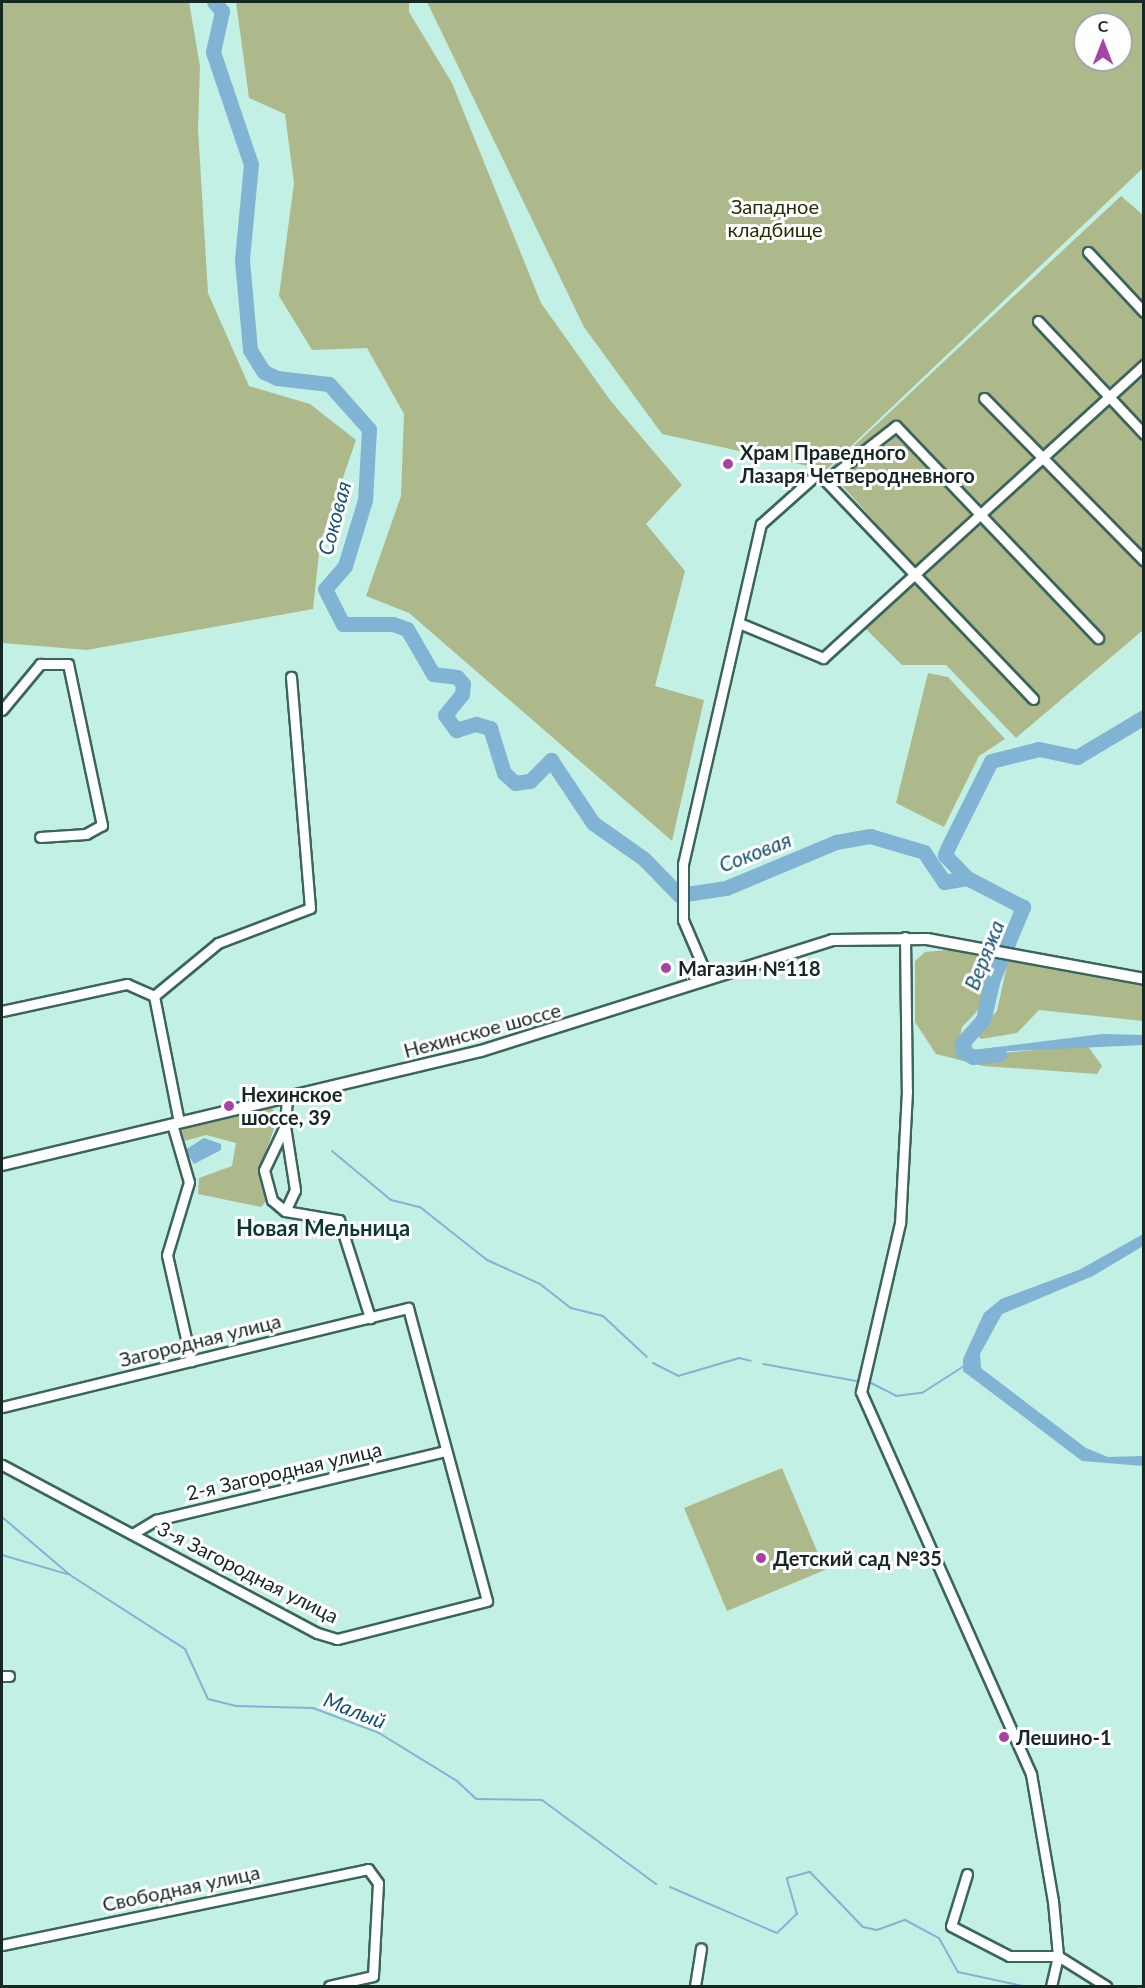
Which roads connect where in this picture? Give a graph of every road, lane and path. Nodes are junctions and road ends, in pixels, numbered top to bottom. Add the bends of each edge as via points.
1 (1088, 252) dead end
2 (1143, 312) edge
3 (1038, 321) dead end
4 (1143, 365) edge
5 (984, 398) dead end
6 (1105, 399) junction
7 (1143, 434) edge
8 (1042, 458) junction
9 (828, 479) junction
10 (979, 515) junction
11 (1143, 561) edge
12 (914, 573) junction
13 (739, 623) junction
14 (1098, 638) dead end
15 (291, 677) dead end
16 (1034, 699) dead end
17 (2, 710) edge
18 (40, 837) dead end
19 (905, 937) junction
20 (707, 976) junction
21 (1143, 979) edge
22 (154, 996) junction
23 (2, 1011) edge
24 (287, 1097) junction
25 (176, 1123) junction
26 (285, 1126) junction
27 (2, 1165) edge
28 (285, 1211) junction
29 (370, 1318) junction
30 (190, 1361) junction
31 (2, 1407) edge
32 (446, 1451) junction
33 (2, 1465) edge
34 (134, 1533) junction
35 (967, 1874) dead end
36 (2, 1945) edge
37 (701, 1948) dead end
38 (1058, 1956) junction
39 (348, 1984) edge
40 (329, 1986) edge
41 (695, 1986) edge
42 (1051, 1986) edge
43 (1106, 1986) edge

1 - 2 street
3 - 6 street
4 - 6 street
5 - 8 street
6 - 7 street
6 - 8 street
8 - 10 street
8 - 11 street
9 - 10 street via 896,426
9 - 12 street
9 - 13 street via 818,472 761,524
10 - 12 street
10 - 14 street
12 - 13 street via 823,658
12 - 16 street
13 - 20 street via 682,864 683,920
15 - 22 street via 310,908 218,942
17 - 18 street via 40,664 68,664 102,825 86,834
19 - 20 main road, Нехинское шоссе via 821,942
19 - 21 main road, Нехинское шоссе
19 - 38 street via 907,1091 900,1223 861,1392 1031,1774 1043,1824
20 - 24 main road, Нехинское шоссе via 542,1034
22 - 23 street via 127,984
22 - 25 street
24 - 25 main road, Нехинское шоссе
24 - 26 street
25 - 27 main road, Нехинское шоссе
25 - 30 street via 189,1182 167,1255
26 - 28 street via 295,1190
26 - 28 street via 264,1170 272,1200
28 - 29 street via 339,1220
29 - 30 street, Загородная улица
29 - 32 street, Загородная улица via 408,1308
30 - 31 street, Загородная улица
32 - 34 street, 2-я Загородная улица via 156,1520
32 - 34 street, 3-я Загородная улица via 487,1601 337,1639 317,1633
33 - 34 street, 3-я Загородная улица
35 - 38 street via 951,1926 1009,1956
36 - 39 street, Свободная улица via 368,1869 378,1883 373,1976
37 - 41 street
38 - 42 street
38 - 43 street
39 - 40 street

